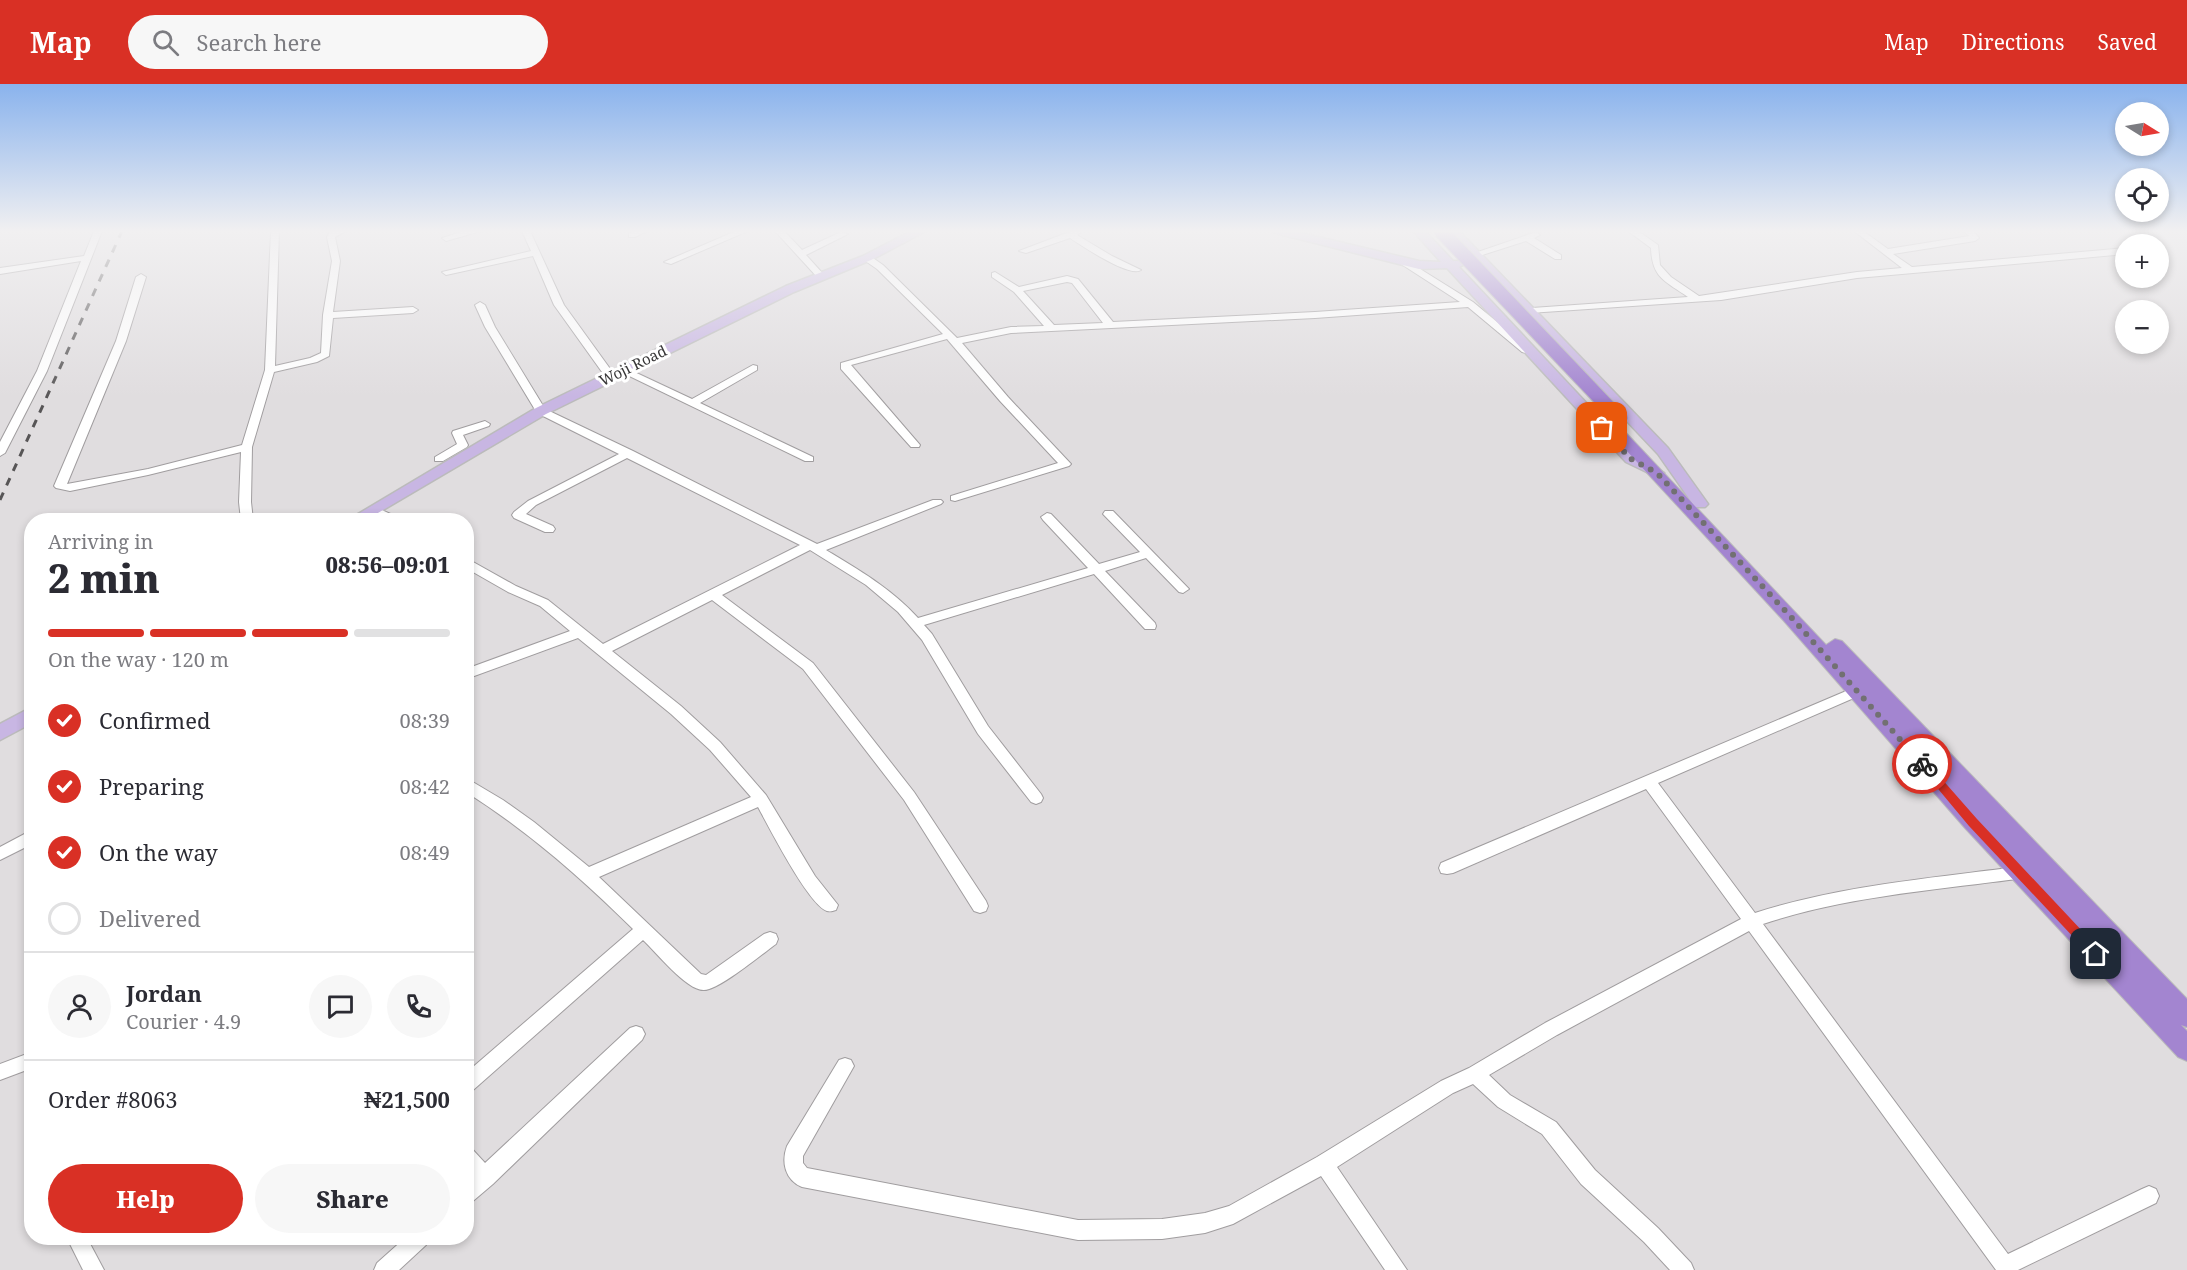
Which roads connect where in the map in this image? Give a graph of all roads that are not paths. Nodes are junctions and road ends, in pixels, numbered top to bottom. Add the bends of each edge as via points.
1 (76, 286) edge
2 (138, 286) edge
3 (273, 286) edge
4 (332, 286) edge
5 (550, 286) edge
6 (799, 286) edge
7 (899, 286) edge
8 (1012, 286) edge
9 (1034, 286) edge
10 (1079, 286) edge
11 (1442, 286) edge
12 (1466, 286) edge
13 (1470, 286) edge
14 (1480, 286) edge
15 (1491, 286) edge
16 (1508, 286) edge
17 (1679, 286) edge
18 (1787, 286) edge
19 (1017, 290) junction
20 (1474, 290) junction
21 (1697, 299) junction
22 (1470, 304) junction
23 (480, 305) dead end
24 (413, 310) dead end
25 (1532, 311) junction
26 (328, 315) junction
27 (1110, 325) junction
28 (1051, 328) junction
29 (951, 338) junction
30 (1531, 351) junction
31 (753, 368) dead end
32 (270, 370) junction
33 (624, 371) junction
34 (611, 377) junction
35 (692, 403) junction
36 (541, 411) junction
37 (1612, 419) junction
38 (485, 424) dead end
39 (915, 446) dead end
40 (247, 447) junction
41 (0, 453) edge
42 (629, 453) junction
43 (439, 459) dead end
44 (809, 459) dead end
45 (1657, 473) junction
46 (955, 498) dead end
47 (937, 502) dead end
48 (1700, 504) junction
49 (373, 510) junction
50 (246, 513) edge
51 (368, 513) edge
52 (379, 513) edge
53 (1109, 514) dead end
54 (1047, 517) dead end
55 (549, 529) dead end
56 (813, 547) junction
57 (1147, 554) junction
58 (474, 567) edge
59 (1095, 571) junction
60 (1183, 589) dead end
61 (714, 595) junction
62 (916, 623) junction
63 (1150, 626) dead end
64 (580, 632) junction
65 (601, 651) junction
66 (474, 671) edge
67 (1858, 691) junction
68 (24, 718) edge
69 (0, 732) edge
70 (1649, 782) junction
71 (474, 788) edge
72 (1036, 798) dead end
73 (761, 799) junction
74 (24, 840) edge
75 (0, 854) edge
76 (1447, 868) dead end
77 (2020, 872) junction
78 (2050, 872) junction
79 (587, 874) junction
80 (830, 905) dead end
81 (980, 906) dead end
82 (1753, 921) junction
83 (643, 930) junction
84 (770, 939) dead end
85 (2187, 1016) edge
86 (636, 1034) dead end
87 (2187, 1049) edge
88 (24, 1063) edge
89 (845, 1066) dead end
90 (0, 1072) edge
91 (1475, 1074) junction
92 (474, 1078) edge
93 (1324, 1164) junction
94 (474, 1165) edge
95 (486, 1177) junction
96 (474, 1187) edge
97 (2149, 1196) dead end
98 (81, 1245) edge
99 (411, 1245) edge
100 (2006, 1268) edge
101 (94, 1270) edge
102 (384, 1270) edge
103 (1397, 1270) edge
104 (1684, 1270) edge

1 - 41 street via 42,371
2 - 40 street via 121,341 60,486 70,488 148,472
3 - 32 street
4 - 26 street
5 - 34 street via 559,305
6 - 33 main road, Woji Road
7 - 29 street
8 - 19 street
9 - 19 street
10 - 27 street
11 - 22 street
12 - 20 main road
13 - 20 main road
14 - 37 highway
15 - 37 highway, bridge
16 - 25 main road
17 - 21 street
18 - 21 street
19 - 28 street
20 - 30 main road
21 - 25 street
22 - 27 street
22 - 30 street via 1525,351
23 - 36 street
24 - 26 street
25 - 48 main road via 1663,451
26 - 32 street via 327,354
27 - 28 street
28 - 29 street
29 - 39 street via 846,363 845,368
29 - 46 street via 1065,464
30 - 45 main road via 1631,459
31 - 35 street
32 - 40 street
33 - 34 main road, Woji Road
33 - 35 street
34 - 36 main road, Woji Road
35 - 44 street
36 - 42 street
36 - 49 main road, Woji Road
37 - 45 highway
37 - 48 highway
38 - 43 street via 457,433 463,446
40 - 50 street
42 - 55 street via 532,503 518,515
42 - 56 street
45 - 67 highway
47 - 56 street
48 - 78 highway
49 - 51 main road, Woji Road
49 - 52 street
53 - 57 street
54 - 59 street
56 - 61 street
56 - 62 street via 870,582
57 - 59 street
57 - 60 street
58 - 64 street via 544,603
59 - 62 street
59 - 63 street
61 - 65 street
61 - 81 street via 808,666 903,788
62 - 72 street via 943,661 982,730
64 - 65 street
64 - 66 street
65 - 73 street via 715,746
67 - 70 street
67 - 77 highway
68 - 69 main road
70 - 76 street
70 - 82 street
71 - 79 street via 531,825
73 - 79 street
73 - 80 street via 809,881
74 - 75 street
77 - 78 street
77 - 82 street via 1845,896
77 - 87 highway
78 - 85 highway
79 - 83 street
82 - 91 street
82 - 100 street
83 - 84 street via 694,980 704,983
83 - 92 street
86 - 95 street
88 - 90 street
89 - 93 street via 794,1153 791,1162 802,1178 1078,1230 1118,1231 1183,1226 1233,1214
91 - 93 street via 1448,1086
91 - 104 street via 1504,1101 1549,1128 1588,1177
93 - 103 street
94 - 95 street
95 - 96 street
97 - 100 street
98 - 101 street
99 - 102 street

